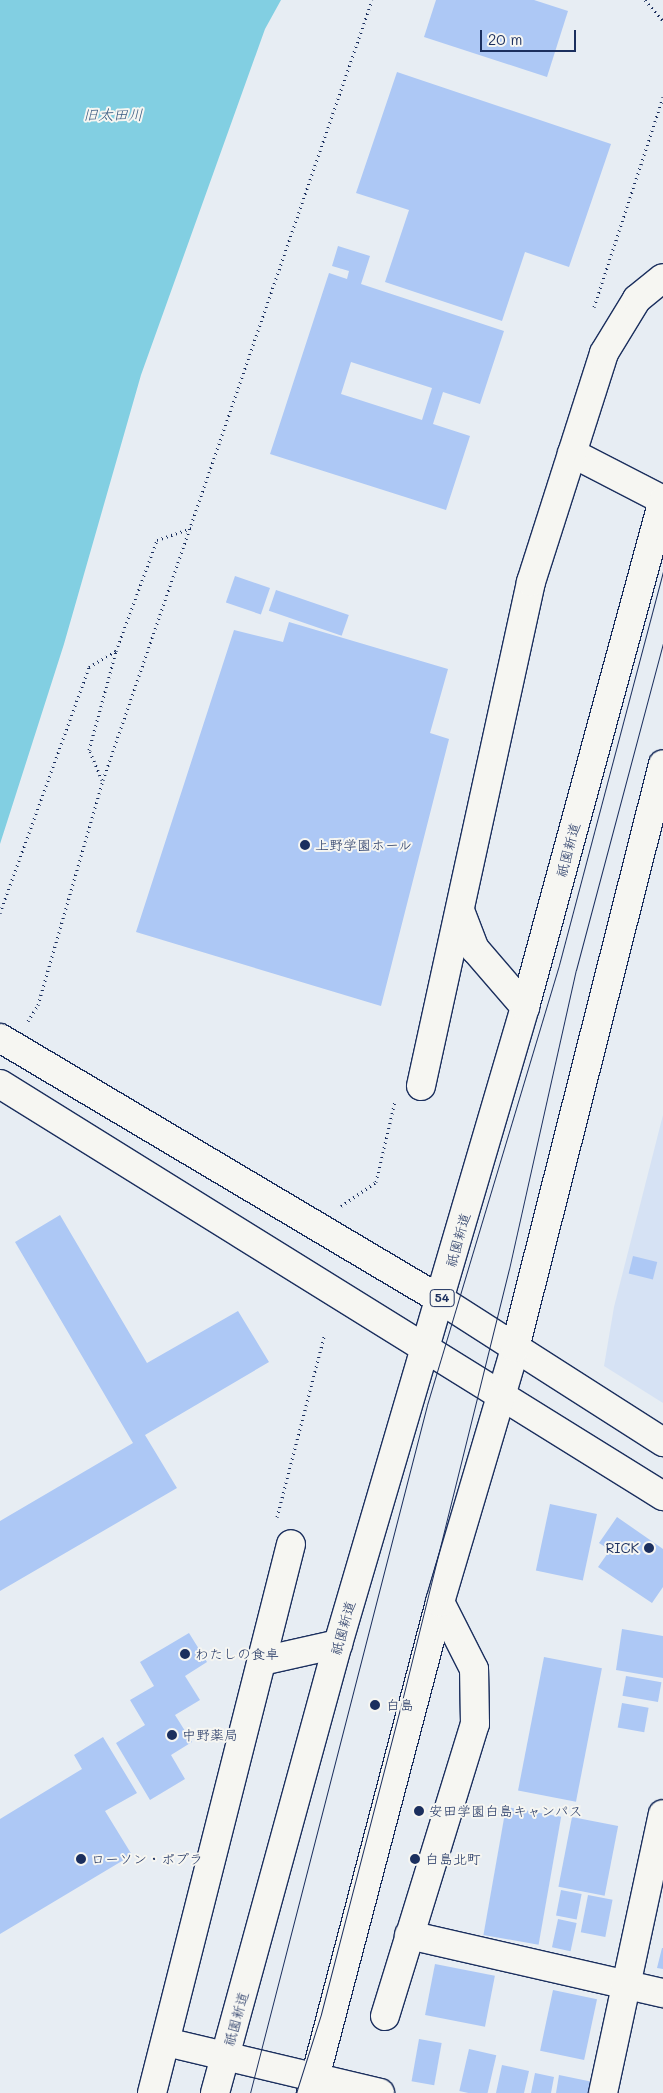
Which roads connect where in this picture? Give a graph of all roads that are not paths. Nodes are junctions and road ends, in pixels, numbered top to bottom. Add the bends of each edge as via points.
1 (663, 278) edge
2 (572, 453) junction
3 (663, 500) edge
4 (663, 764) edge
5 (461, 913) junction
6 (525, 1007) junction
7 (0, 1038) edge
8 (0, 1084) edge
9 (421, 1086) dead end
10 (441, 1300) junction
11 (425, 1348) junction
12 (515, 1348) junction
13 (500, 1396) junction
14 (663, 1442) edge
15 (663, 1496) edge
16 (291, 1544) dead end
17 (440, 1602) junction
18 (338, 1644) junction
19 (262, 1661) junction
20 (663, 1814) edge
21 (409, 1935) junction
22 (626, 1985) junction
23 (663, 1993) edge
24 (385, 2016) dead end
25 (166, 2042) junction
26 (226, 2055) junction
27 (313, 2085) edge
28 (152, 2093) edge
29 (215, 2093) edge
30 (380, 2093) edge
31 (602, 2093) edge

1 - 2 main road via 636,299 604,353
2 - 3 main road
2 - 5 main road via 531,582
3 - 6 main road, 祇園新道 / 54
4 - 12 main road
5 - 6 main road via 476,949
5 - 9 main road
6 - 10 main road, 祇園新道 / 54
7 - 10 main road
8 - 11 main road
10 - 11 main road, 祇園新道 / 54
10 - 12 main road
11 - 13 main road
11 - 18 main road, 祇園新道 / 54
12 - 13 main road
12 - 14 main road
13 - 15 main road
13 - 17 main road
16 - 19 main road
17 - 21 main road via 474,1669 475,1724
17 - 27 main road
18 - 19 main road
18 - 26 main road, 祇園新道 / 54
19 - 25 main road
20 - 22 main road
21 - 22 main road
21 - 24 main road
22 - 23 main road
22 - 31 main road
25 - 26 main road
25 - 28 main road
26 - 27 main road
26 - 29 main road, 祇園新道 / 54
27 - 30 main road

